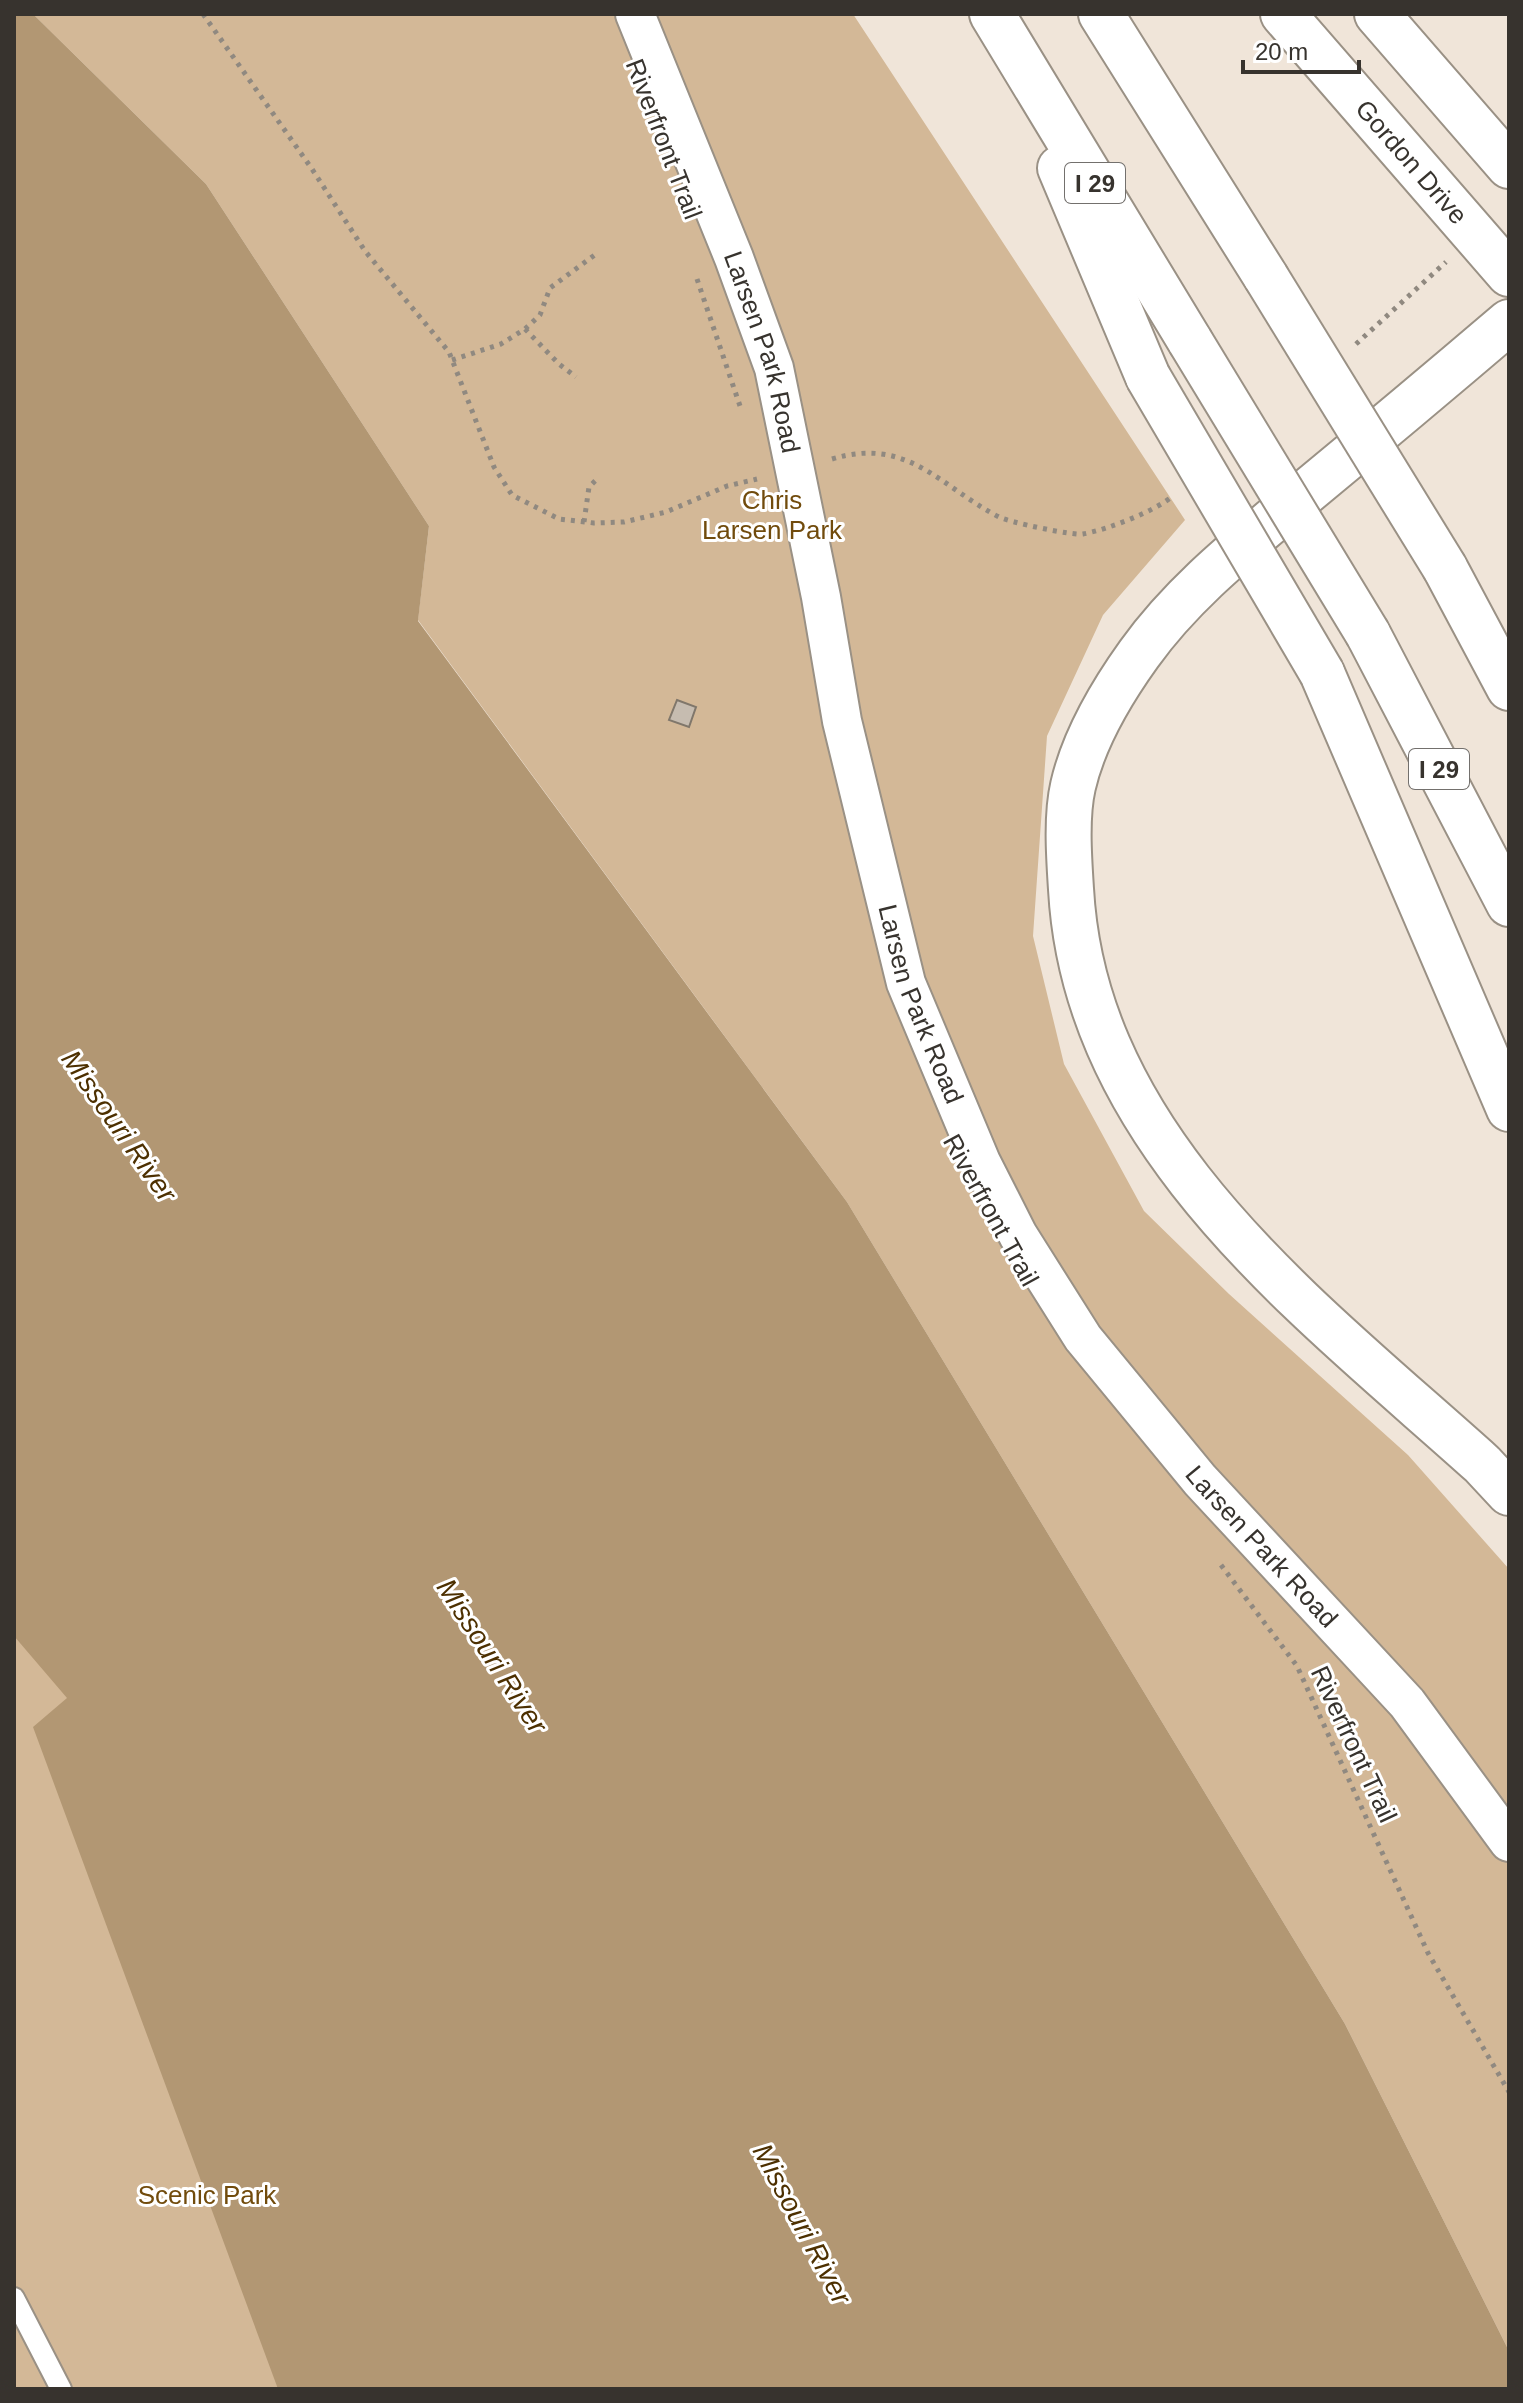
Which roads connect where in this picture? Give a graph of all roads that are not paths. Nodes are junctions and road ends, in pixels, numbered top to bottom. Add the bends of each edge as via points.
1 (635, 14) edge
2 (1283, 14) edge
3 (1377, 14) edge
4 (996, 20) edge
5 (1108, 23) edge
6 (1509, 166) edge
7 (1509, 274) edge
8 (1509, 322) edge
9 (1509, 688) edge
10 (1509, 904) edge
11 (1509, 1109) edge
12 (1509, 1493) edge
13 (1509, 1842) edge
14 (14, 2298) edge
15 (61, 2389) edge

1 - 13 street, Larsen Park Road via 774,368 842,721 906,983 981,1162 1018,1235 1083,1338 1200,1480 1407,1703
2 - 7 main road, Gordon Drive
3 - 6 main road
4 - 10 main road, I 29, bridge via 1368,634
4 - 11 main road, bridge via 1148,377 1322,673
5 - 9 main road, bridge via 1445,568
8 - 12 main road via 1183,601 1104,707 1073,787 1069,854 1072,916 1090,1002 1150,1124 1264,1268
14 - 15 lane

